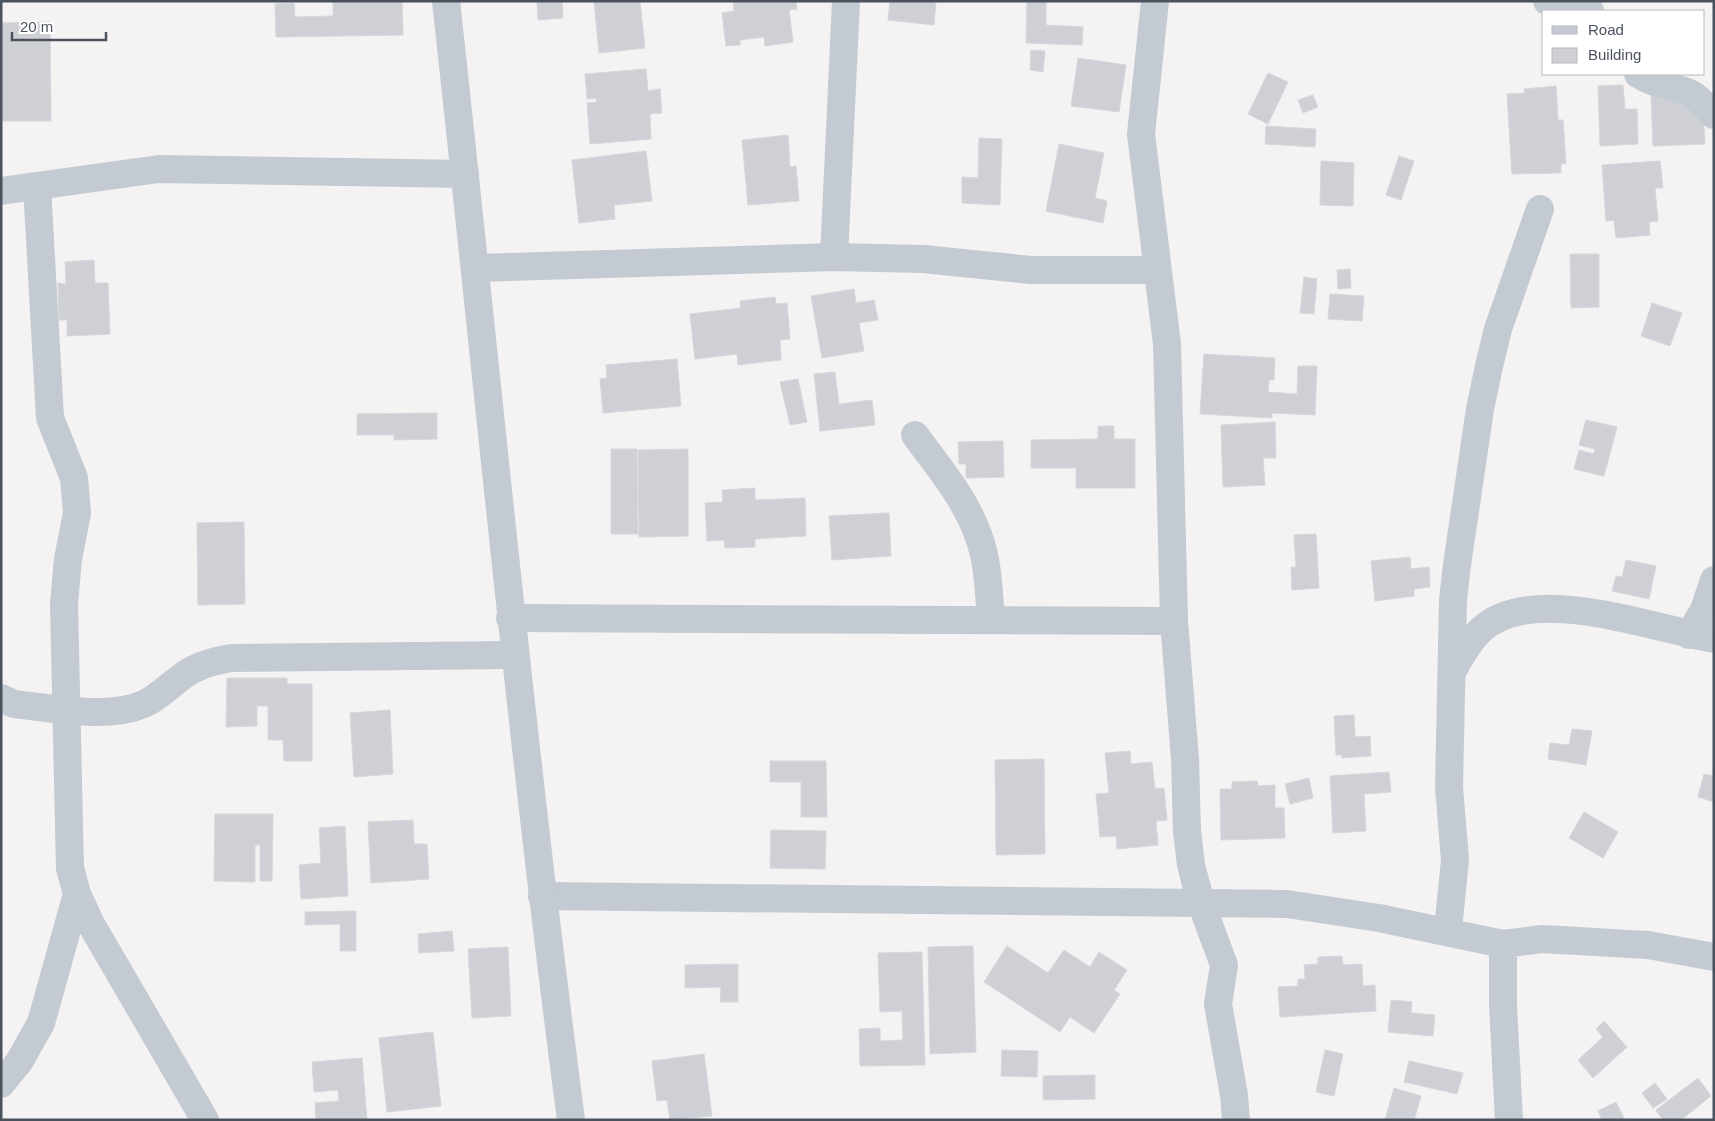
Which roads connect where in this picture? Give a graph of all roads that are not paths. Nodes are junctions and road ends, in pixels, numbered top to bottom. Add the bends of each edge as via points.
1 (446, 1) edge
2 (846, 1) edge
3 (1155, 1) edge
4 (1547, 1) edge
5 (1603, 1) edge
6 (1586, 10) edge
7 (1591, 10) edge
8 (1640, 75) edge
9 (1714, 115) edge
10 (465, 174) junction
11 (37, 186) junction
12 (1, 191) edge
13 (1540, 209) dead end
14 (834, 257) junction
15 (475, 268) junction
16 (1157, 270) junction
17 (915, 434) dead end
18 (1714, 580) edge
19 (510, 618) junction
20 (991, 620) junction
21 (1174, 621) junction
22 (1701, 637) edge
23 (514, 655) junction
24 (1453, 670) junction
25 (1, 698) edge
26 (65, 709) junction
27 (77, 894) junction
28 (542, 896) junction
29 (1201, 902) junction
30 (1448, 930) junction
31 (1503, 944) junction
32 (1714, 958) edge
33 (1, 1084) edge
34 (205, 1120) edge
35 (572, 1120) edge
36 (1236, 1120) edge
37 (1509, 1120) edge

1 - 10 street
2 - 14 street
3 - 16 street via 1141,134
4 - 6 street
5 - 7 street
8 - 9 street via 1652,83 1687,92
10 - 11 street via 159,169
10 - 15 street
11 - 12 street
11 - 26 street via 50,418 74,478 77,514 64,604
13 - 24 street via 1498,329 1480,409 1453,600
14 - 15 street
14 - 16 street via 923,259 1031,270
15 - 19 street
16 - 21 street via 1167,344
17 - 20 street via 966,506 978,531
18 - 22 street via 1704,610
19 - 20 street
19 - 23 street
20 - 21 street
21 - 29 street via 1186,759 1187,831 1191,865
22 - 24 street via 1579,610 1530,611 1494,620 1481,630
23 - 26 street via 231,658 194,669 160,696 125,710
23 - 28 street
24 - 30 street via 1449,787 1455,860
25 - 26 street via 14,704
26 - 27 street via 70,868
27 - 33 street via 40,1023 19,1062
27 - 34 street via 91,924
28 - 29 street
28 - 35 street
29 - 30 street via 1287,904
29 - 36 street via 1224,965 1218,1004
30 - 31 street
31 - 32 street via 1542,939 1648,945
31 - 37 street

